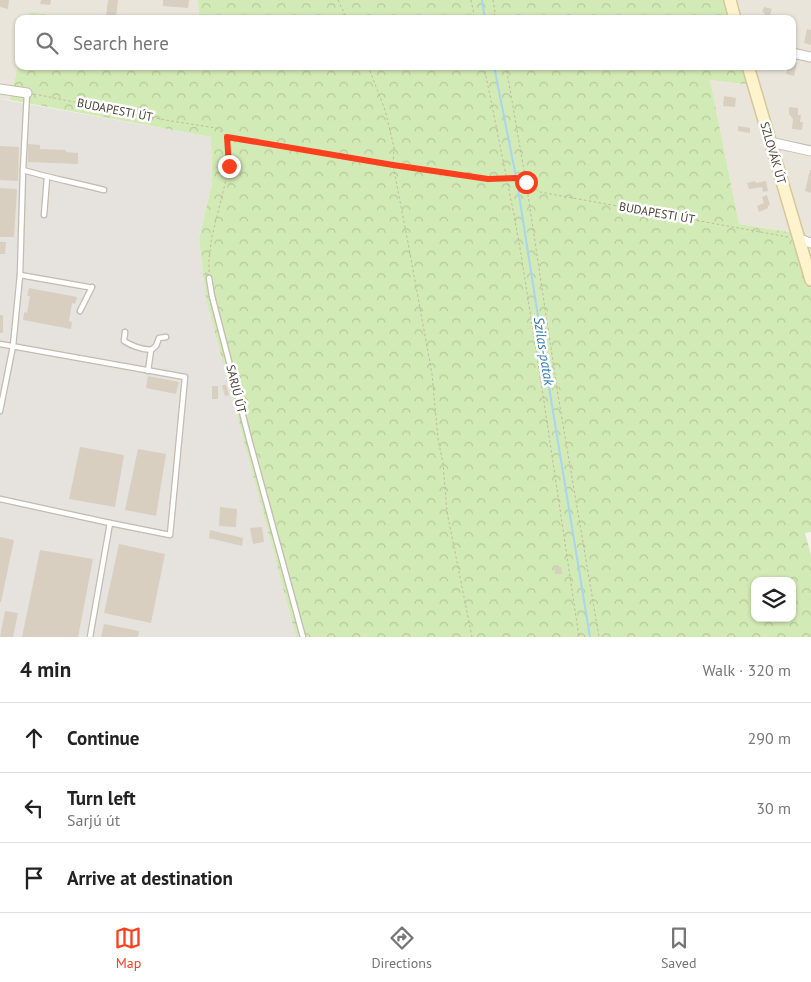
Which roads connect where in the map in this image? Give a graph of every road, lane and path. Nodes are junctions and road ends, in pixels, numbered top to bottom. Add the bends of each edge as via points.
1 (338, 0) edge
2 (471, 0) edge
3 (493, 0) edge
4 (730, 0) edge
5 (345, 15) edge
6 (473, 15) edge
7 (495, 15) edge
8 (735, 15) edge
9 (796, 54) edge
10 (811, 57) edge
11 (370, 70) edge
12 (485, 70) edge
13 (507, 70) edge
14 (749, 70) edge
15 (0, 89) edge
16 (27, 93) junction
17 (227, 137) junction
18 (770, 142) junction
19 (811, 151) edge
20 (393, 165) junction
21 (23, 170) junction
22 (48, 178) junction
23 (506, 178) junction
24 (526, 181) junction
25 (104, 190) dead end
26 (44, 215) dead end
27 (799, 239) junction
28 (811, 243) edge
29 (20, 275) junction
30 (209, 278) joint
31 (811, 280) edge
32 (80, 311) dead end
33 (125, 332) dead end
34 (166, 337) dead end
35 (0, 344) edge
36 (14, 346) junction
37 (151, 350) junction
38 (148, 371) junction
39 (0, 411) edge
40 (0, 499) edge
41 (110, 523) junction
42 (90, 637) edge
43 (303, 637) edge
44 (472, 637) edge
45 (579, 637) edge
46 (600, 637) edge

1 - 5 path
2 - 6 path
3 - 7 path
4 - 8 main road
9 - 10 street
11 - 20 path via 391,132
12 - 23 path
13 - 24 path
14 - 18 main road, SZLOVÁK ÚT
15 - 16 street
16 - 17 path, BUDAPESTI ÚT via 216,128
16 - 21 lane
17 - 20 path, BUDAPESTI ÚT
17 - 30 path via 229,166 212,236
18 - 19 street
18 - 27 main road, SZLOVÁK ÚT
20 - 23 path, BUDAPESTI ÚT via 488,179
20 - 44 path via 432,374 447,512
21 - 22 lane
21 - 29 lane
22 - 25 lane
22 - 26 lane
23 - 24 path, BUDAPESTI ÚT
23 - 45 path
24 - 27 path, BUDAPESTI ÚT via 540,192
24 - 46 path via 558,395
27 - 28 street
27 - 31 main road, SZLOVÁK ÚT
29 - 32 lane via 89,289
29 - 36 lane
30 - 43 lane, SARJÚ ÚT
33 - 37 lane via 124,341 130,346
34 - 37 lane via 160,338
35 - 36 lane
36 - 38 lane
36 - 39 lane
37 - 38 lane
38 - 41 lane via 185,377 170,535
40 - 41 lane
41 - 42 lane

